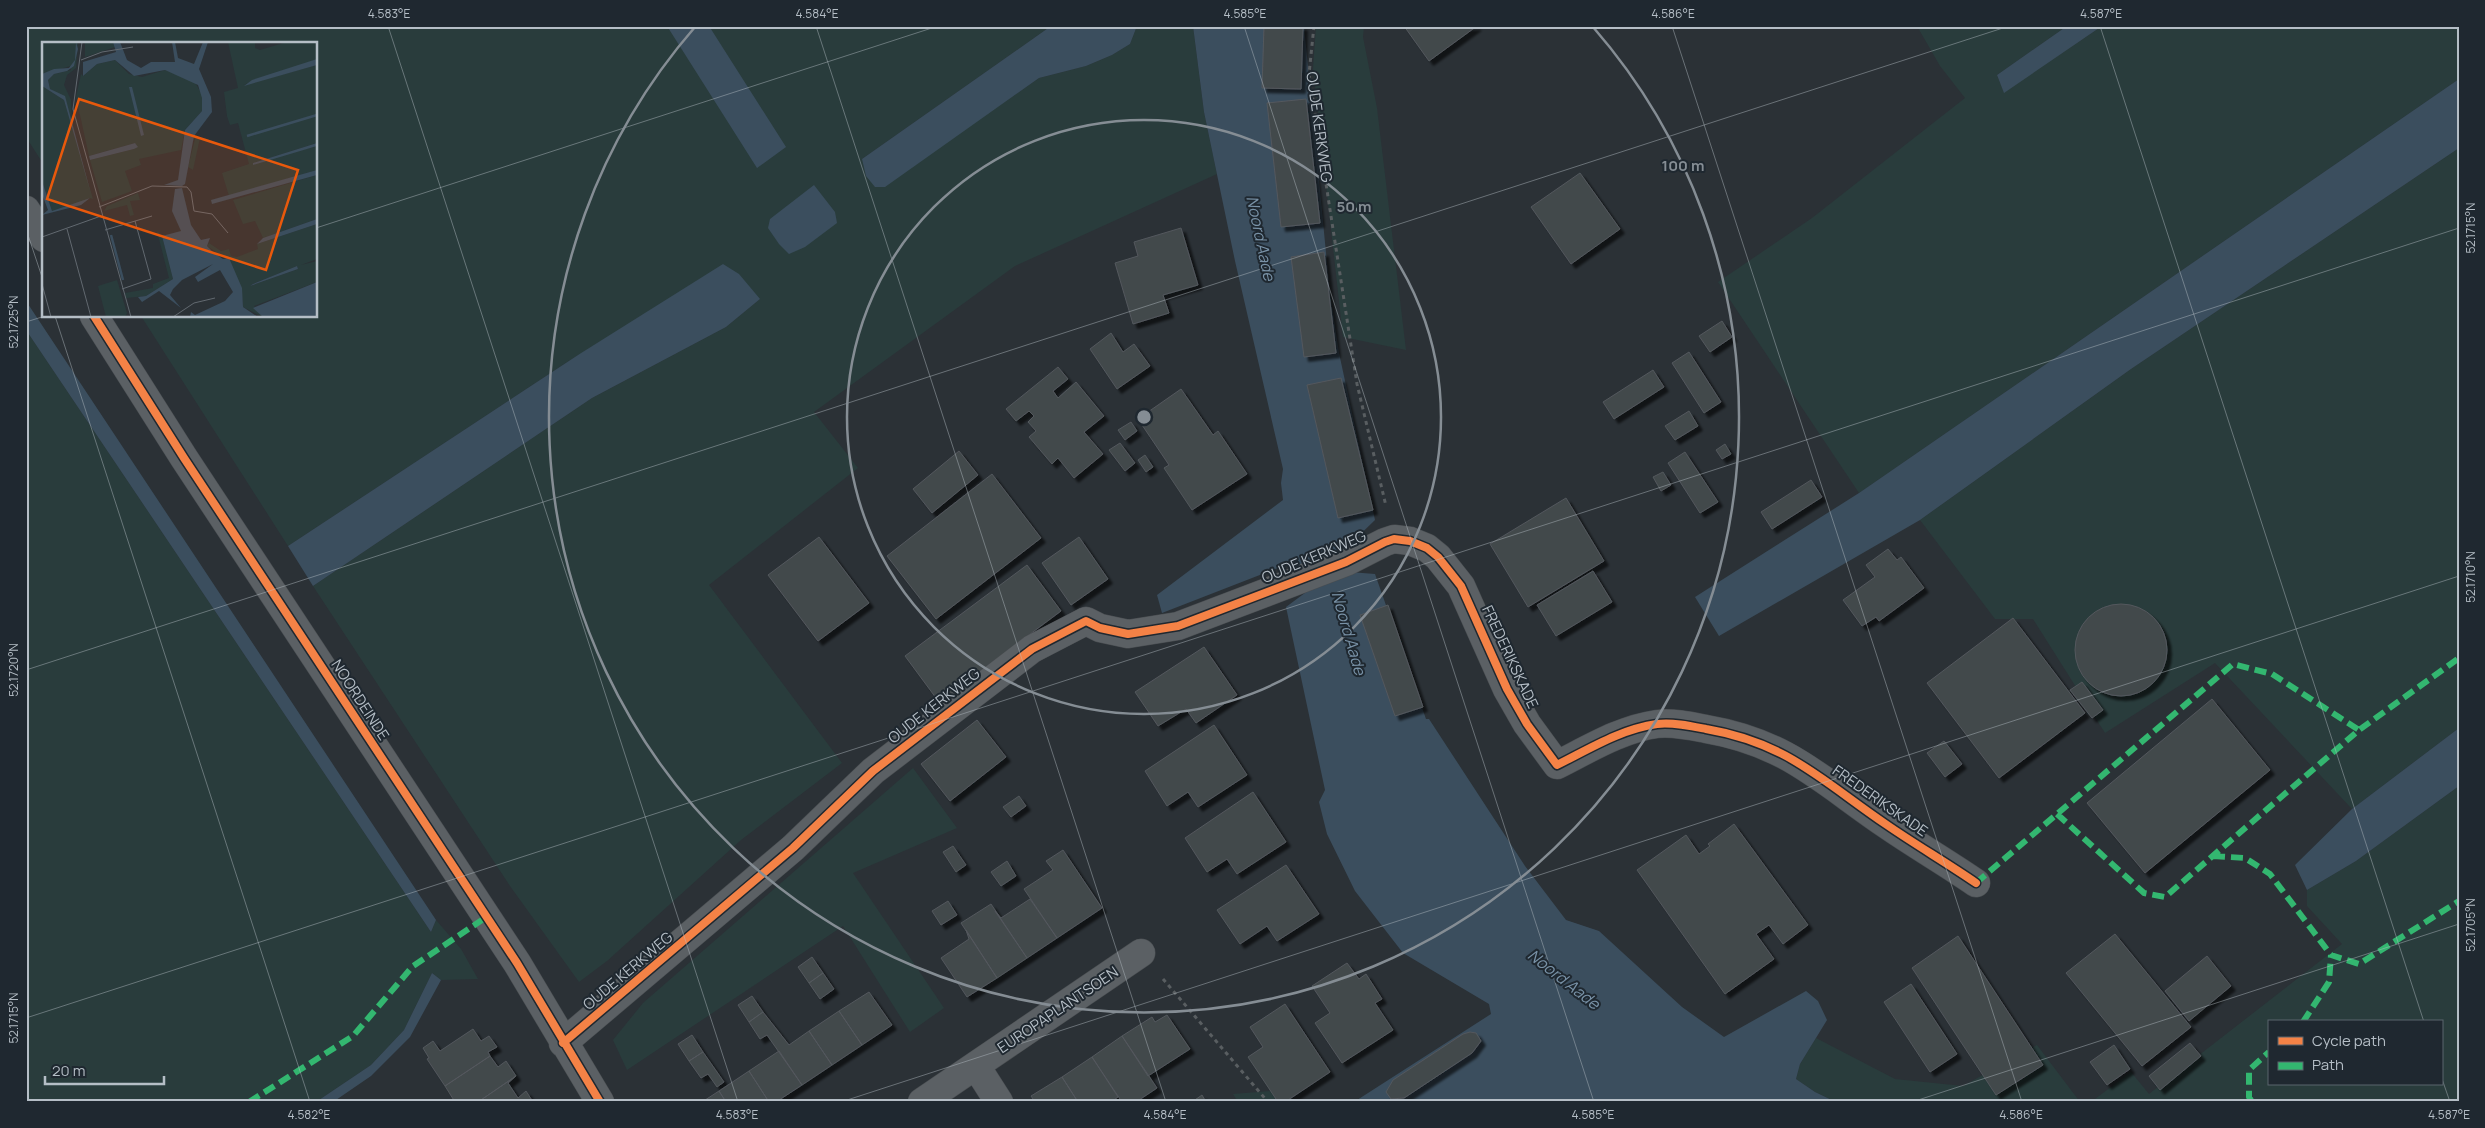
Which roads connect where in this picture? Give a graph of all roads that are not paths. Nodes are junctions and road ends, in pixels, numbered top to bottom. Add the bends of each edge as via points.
1 (26, 210) edge
2 (42, 235) edge
3 (95, 318) edge
4 (1394, 539) joint
5 (1976, 883) dead end
6 (1141, 954) road end
7 (563, 1043) junction
8 (976, 1066) junction
9 (600, 1102) edge
10 (922, 1102) edge
11 (999, 1102) edge

1 - 2 street
3 - 7 street, NOORDEINDE via 517,964
4 - 5 street, FREDERIKSKADE via 1427,548 1454,576 1469,602 1507,689 1557,766 1614,736 1660,724 1687,725 1748,738 1812,770 1887,825
4 - 7 street, OUDE KERKWEG via 1346,562 1178,626 1128,634 1100,628 1086,621 1032,649 873,771 793,848
6 - 8 street, EUROPAPLANTSOEN
7 - 9 street, NOORDEINDE
8 - 10 street, EUROPAPLANTSOEN
8 - 11 street

